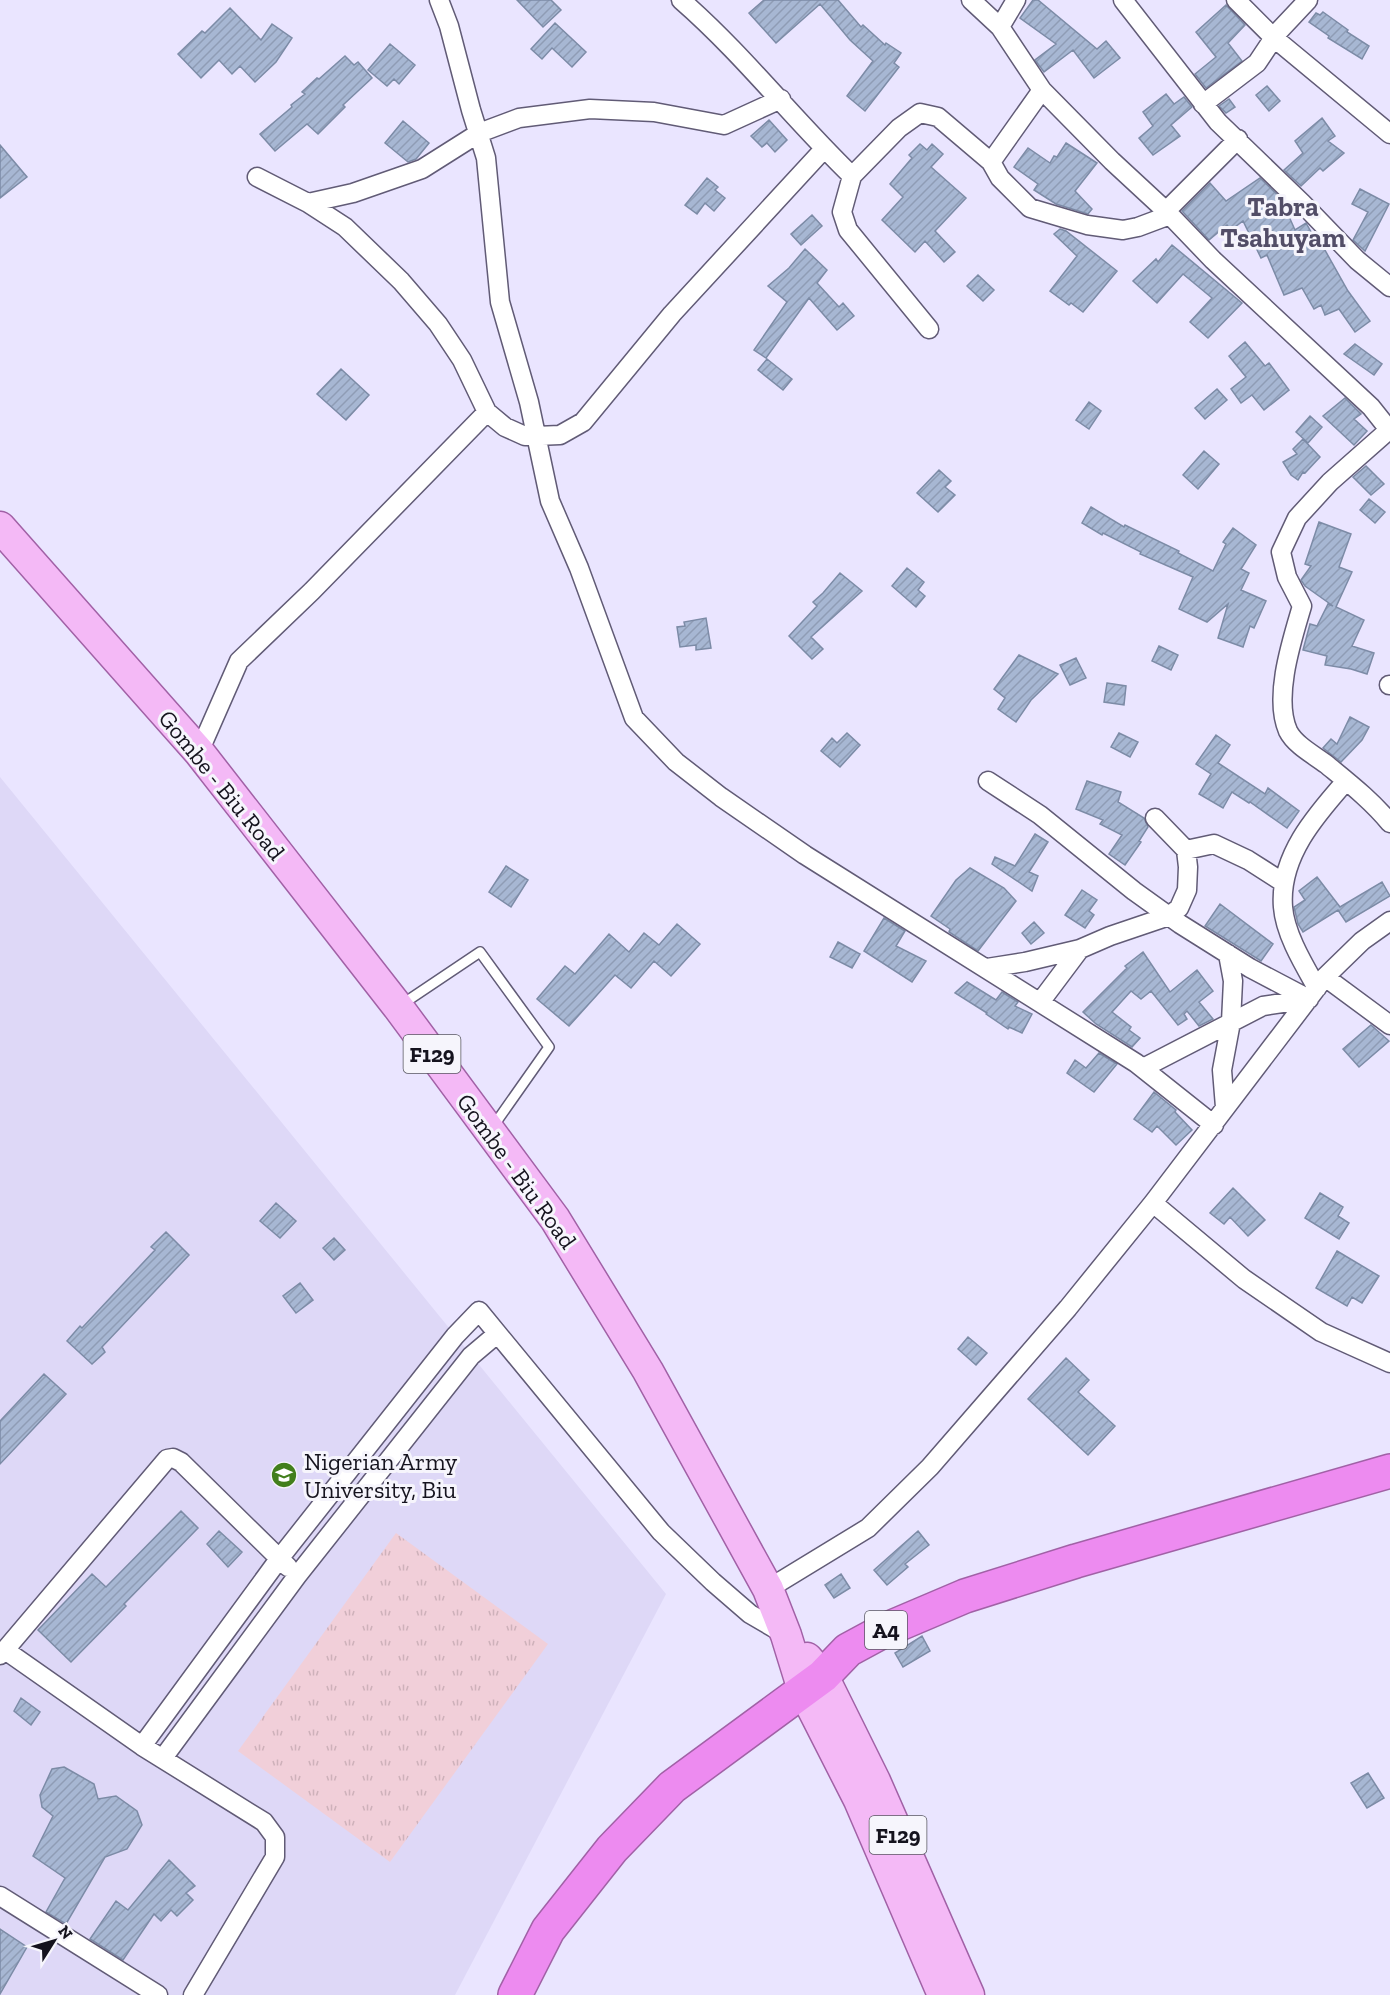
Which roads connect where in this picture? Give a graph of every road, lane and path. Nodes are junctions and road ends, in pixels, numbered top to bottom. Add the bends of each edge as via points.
1 (439, 0) edge
2 (681, 0) edge
3 (971, 0) edge
4 (1016, 0) edge
5 (1123, 0) edge
6 (1236, 0) edge
7 (1308, 0) edge
8 (1000, 27) junction
9 (1274, 38) junction
10 (1042, 90) junction
11 (781, 99) junction
12 (1203, 104) junction
13 (479, 133) junction
14 (1390, 134) edge
15 (1238, 139) junction
16 (824, 149) junction
17 (991, 162) junction
18 (852, 176) junction
19 (257, 177) dead end
20 (308, 203) junction
21 (1168, 213) junction
22 (1389, 283) edge
23 (929, 329) dead end
24 (487, 412) junction
25 (1389, 430) edge
26 (536, 436) junction
27 (0, 527) edge
28 (200, 752) junction
29 (988, 781) dead end
30 (1346, 781) junction
31 (1155, 818) dead end
32 (1390, 823) edge
33 (1185, 850) junction
34 (1284, 883) junction
35 (1169, 916) junction
36 (1390, 921) edge
37 (1080, 949) junction
38 (1227, 954) junction
39 (987, 968) junction
40 (1317, 988) junction
41 (1041, 1001) junction
42 (398, 1007) junction
43 (1231, 1022) junction
44 (1390, 1025) edge
45 (1143, 1068) junction
46 (1225, 1107) junction
47 (1214, 1125) junction
48 (489, 1132) junction
49 (1153, 1203) junction
50 (497, 1334) junction
51 (1390, 1363) edge
52 (1390, 1471) edge
53 (279, 1559) junction
54 (297, 1576) junction
55 (768, 1589) junction
56 (786, 1635) junction
57 (3, 1653) edge
58 (813, 1683) junction
59 (142, 1746) junction
60 (163, 1758) junction
61 (0, 1896) edge
62 (158, 1995) edge
63 (193, 1995) edge
64 (515, 1995) edge
65 (943, 1995) edge
66 (969, 1995) edge

1 - 13 street
2 - 11 street
3 - 8 street
4 - 8 street
5 - 12 street
6 - 9 street
7 - 9 street
8 - 10 street
9 - 12 street via 1257,63
9 - 14 street
10 - 17 street
10 - 21 street
11 - 13 street via 723,125 654,112 590,109 519,118
11 - 16 street
12 - 15 street
13 - 20 street via 422,169 353,193
13 - 26 street via 486,158 500,302
15 - 21 street
15 - 22 street via 1357,261
16 - 18 street
16 - 26 street via 672,314 583,422 560,435
17 - 18 street via 938,117 920,113 899,128
17 - 21 street via 1000,178 1030,208 1052,215 1123,230
18 - 23 street via 842,212 848,230
19 - 20 street
20 - 24 street via 345,227 401,281 438,324 462,360
21 - 25 street via 1371,407
24 - 26 street via 505,427 525,436
24 - 28 street via 239,661
25 - 30 street via 1330,482 1297,518 1281,552 1287,577 1302,606 1287,654 1282,689 1288,732
26 - 39 street via 550,501 634,718 676,762 721,797 805,855
27 - 28 main road, Gombe - Biu Road / F129
28 - 42 main road, Gombe - Biu Road / F129
29 - 35 street via 1040,814
30 - 32 street
30 - 34 street via 1311,822 1286,869
31 - 33 street
33 - 34 street via 1214,844
33 - 35 street via 1187,890 1179,908
34 - 40 street via 1283,908 1296,952
35 - 37 street
35 - 38 street
36 - 40 street via 1362,941
37 - 39 street
37 - 41 street
38 - 40 street
38 - 43 street via 1233,981
39 - 41 street
40 - 43 street via 1263,1006
40 - 44 street
40 - 46 street
41 - 45 street
42 - 48 main road, Gombe - Biu Road / F129
42 - 48 lane via 480,952 549,1047
43 - 45 street
43 - 46 street via 1222,1070
45 - 47 street
46 - 47 street
47 - 49 street
48 - 55 main road, Gombe - Biu Road / F129 via 562,1229 648,1371
49 - 51 street via 1244,1279 1321,1332
49 - 55 street via 930,1467 868,1528
50 - 53 street via 479,1311
50 - 54 street via 471,1356
50 - 56 street via 661,1532 750,1614
52 - 58 highway, A4 via 965,1596 848,1650
53 - 54 street
53 - 57 street via 181,1462 167,1459
53 - 59 street
54 - 60 street
55 - 56 main road, Gombe - Biu Road / F129
56 - 58 main road, Gombe - Biu Road / F129
57 - 59 street
58 - 64 highway, A4 via 672,1787 612,1849 548,1930
58 - 65 main road, F129
58 - 66 main road, F129 via 875,1782
59 - 60 street
60 - 63 street via 264,1822 275,1837 275,1857
61 - 62 street

